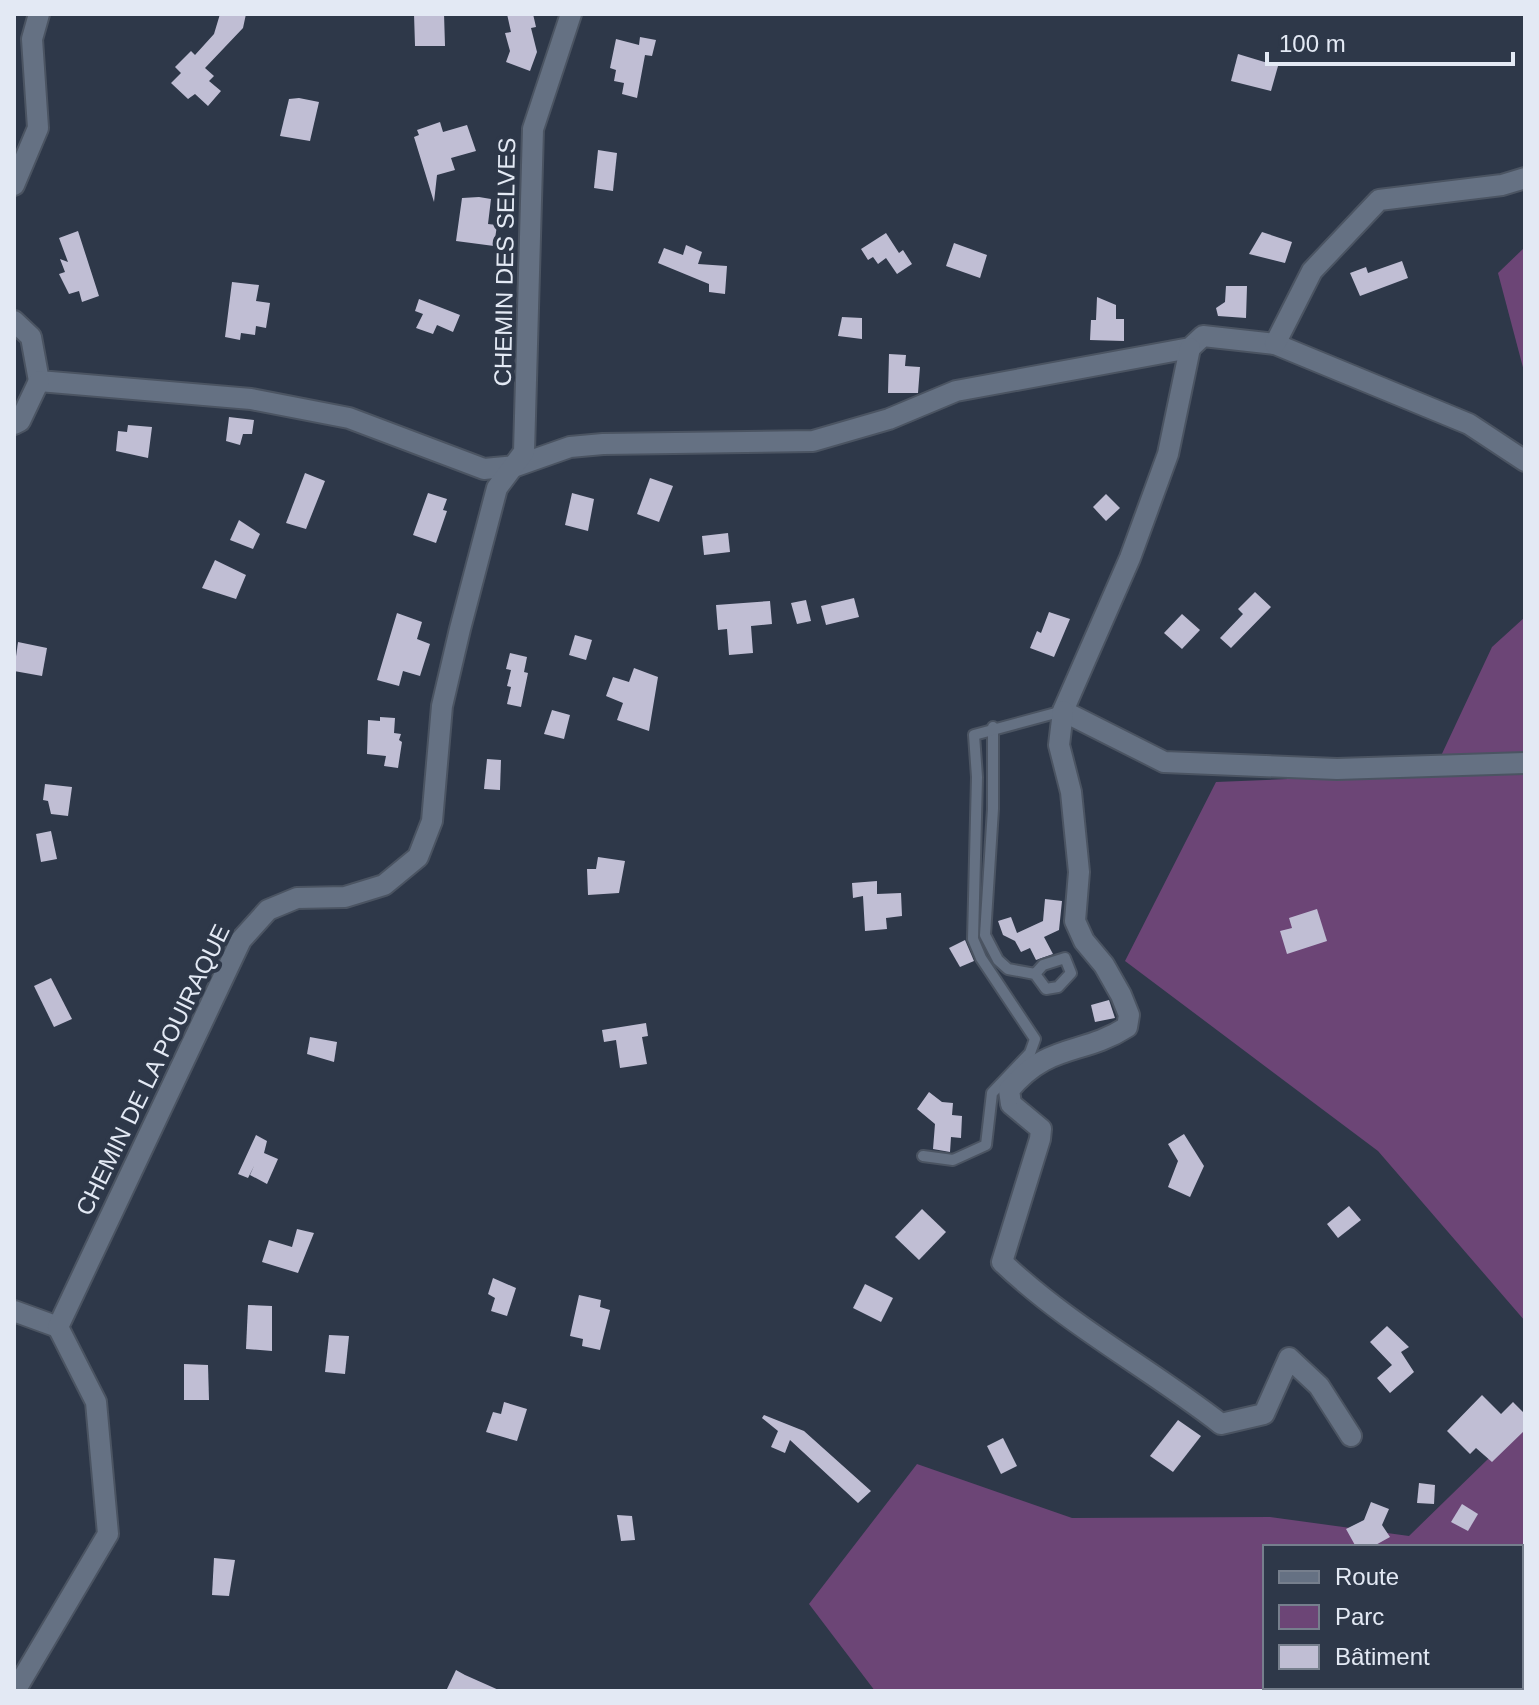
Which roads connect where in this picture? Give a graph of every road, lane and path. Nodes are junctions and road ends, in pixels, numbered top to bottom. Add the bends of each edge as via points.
1 (39, 14) edge
2 (571, 14) edge
3 (1525, 178) edge
4 (14, 185) edge
5 (14, 321) edge
6 (1275, 344) junction
7 (1190, 348) junction
8 (39, 381) junction
9 (14, 424) edge
10 (1525, 461) edge
11 (516, 466) junction
12 (1063, 711) junction
13 (993, 727) junction
14 (1525, 763) edge
15 (1035, 974) dead end
16 (923, 1156) dead end
17 (14, 1311) edge
18 (58, 1327) junction
19 (1351, 1436) dead end
20 (15, 1691) edge

1 - 4 street via 32,39 38,128
2 - 11 street, CHEMIN DES SELVES via 533,129 526,421 524,452
3 - 6 street via 1379,200 1312,271
5 - 8 street via 31,337
6 - 7 street via 1203,336
6 - 10 street via 1469,424
7 - 11 street via 982,384 813,441 603,444 570,447
7 - 12 street via 1168,454 1130,558
8 - 9 street
8 - 11 street via 251,399 349,418 484,469
11 - 18 street, CHEMIN DE LA POUIRAQUE via 497,488 460,629 442,706 432,821 418,857 384,885 345,897 297,898 268,910 241,940
12 - 13 lane
12 - 14 street via 1164,762 1337,769
12 - 19 street via 1059,745 1071,792 1079,872 1075,921 1129,1015 1127,1027 1109,1039 1061,1050 1021,1075 1009,1090 1011,1104 1041,1129 1002,1262 1044,1302 1221,1424 1264,1414 1289,1358 1319,1386
13 - 15 lane via 985,935 1008,969
13 - 16 lane via 974,735 973,939 1035,1039 1030,1053 992,1093 986,1145 953,1160
17 - 18 street
18 - 20 street via 96,1402 108,1534

